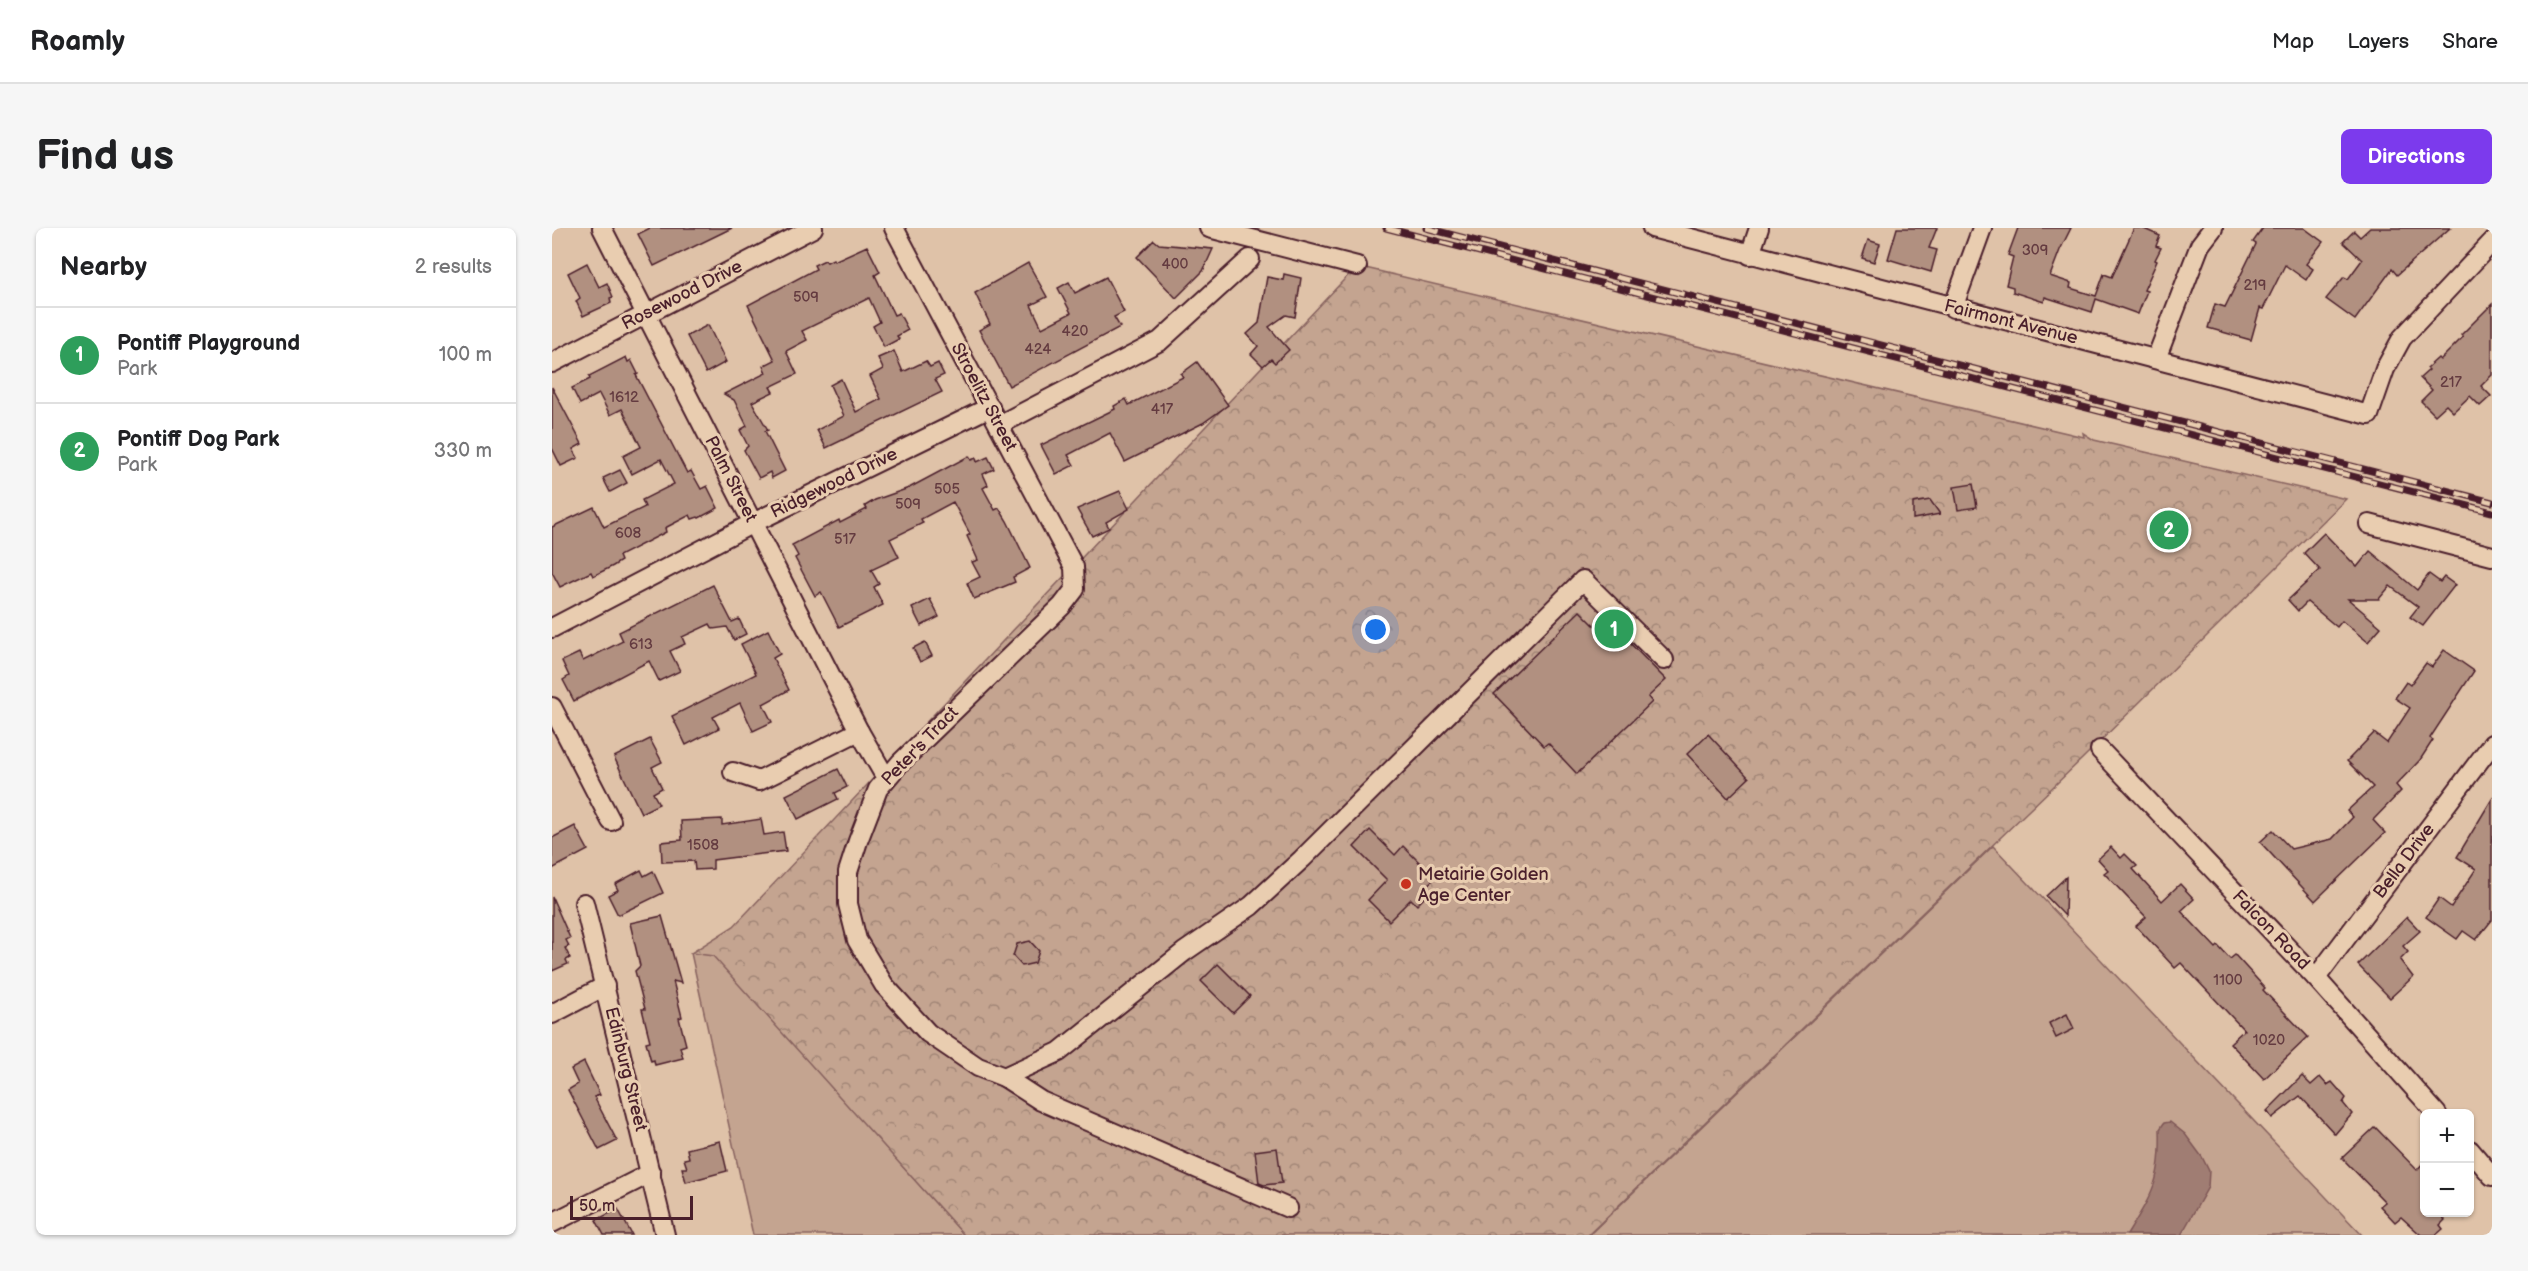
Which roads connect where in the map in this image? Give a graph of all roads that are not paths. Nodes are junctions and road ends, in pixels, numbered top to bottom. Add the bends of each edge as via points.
1 (602, 228) edge
2 (813, 228) edge
3 (894, 228) edge
4 (1209, 228) edge
5 (1652, 228) edge
6 (1760, 228) edge
7 (1982, 228) edge
8 (2213, 228) edge
9 (2492, 242) edge
10 (1750, 255) junction
11 (1250, 259) dead end
12 (1357, 266) dead end
13 (1953, 308) junction
14 (647, 313) junction
15 (2156, 359) junction
16 (552, 363) edge
17 (990, 407) junction
18 (999, 425) junction
19 (753, 523) junction
20 (2369, 524) dead end
21 (2492, 556) edge
22 (1074, 567) joint
23 (552, 628) edge
24 (1664, 660) dead end
25 (552, 707) edge
26 (859, 730) junction
27 (2492, 744) edge
28 (2100, 750) dead end
29 (733, 772) dead end
30 (886, 778) junction
31 (611, 821) dead end
32 (584, 903) dead end
33 (2316, 978) junction
34 (605, 986) junction
35 (552, 1014) edge
36 (1004, 1077) junction
37 (2433, 1109) edge
38 (2474, 1156) edge
39 (651, 1173) junction
40 (2492, 1176) edge
41 (1288, 1208) dead end
42 (552, 1223) edge
43 (665, 1235) edge

1 - 14 street, Palm Street
2 - 14 street, Rosewood Drive
3 - 17 street, Stroelitz Street
4 - 12 street
5 - 10 street, Fairmont Avenue
6 - 10 street
7 - 13 street
8 - 15 street via 2200,246
9 - 15 street, Fairmont Avenue via 2402,338 2385,369 2369,415
10 - 13 street, Fairmont Avenue
11 - 18 street via 1160,341
13 - 15 street, Fairmont Avenue
14 - 16 street, Rosewood Drive
14 - 19 street, Palm Street
17 - 18 street, Stroelitz Street
17 - 19 street, Ridgewood Drive
18 - 22 street, Stroelitz Street
19 - 23 street, Ridgewood Drive
19 - 26 street, Palm Street
20 - 21 street
22 - 30 street, Peter's Tract via 1076,589 1071,596
24 - 36 street via 1583,580 1251,906 1184,952 1059,1052
25 - 31 street
26 - 29 street via 759,781
26 - 30 street, Palm Street
27 - 33 street, Bella Drive
28 - 33 street, Falcon Road
30 - 36 street, Peter's Tract via 869,809 848,872 848,904 857,940 884,985 928,1033 978,1067
32 - 34 street, Edinburg Street
33 - 37 street, Falcon Road
34 - 35 street
34 - 39 street, Edinburg Street
36 - 41 street, Peter's Tract via 1041,1101
38 - 40 street
39 - 42 street
39 - 43 street, Edinburg Street

